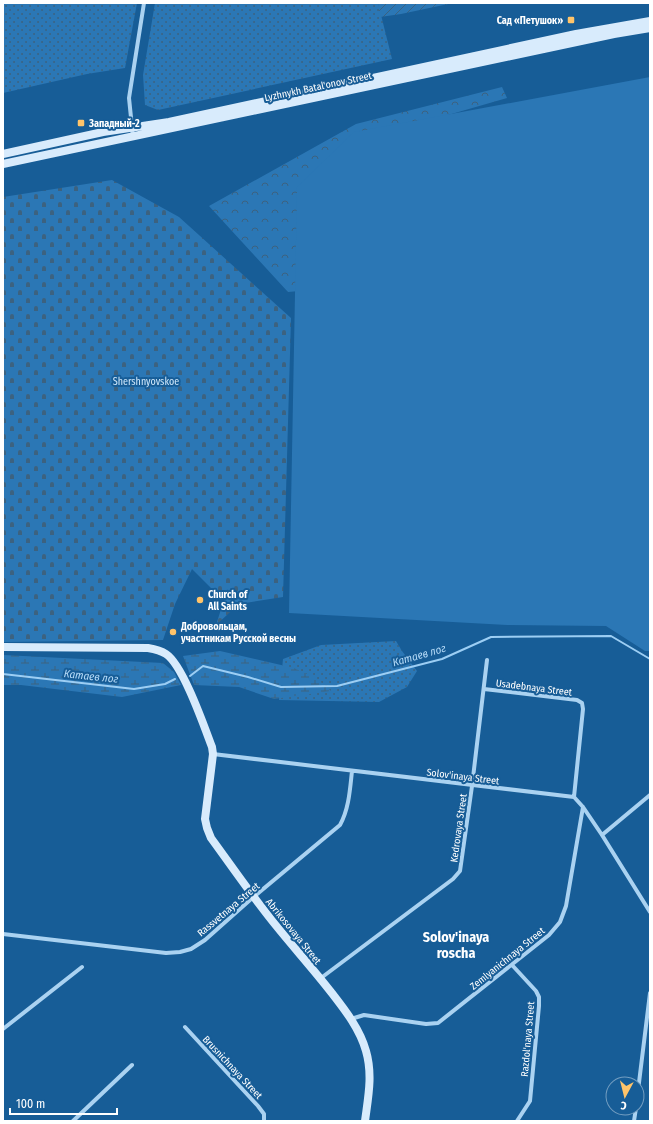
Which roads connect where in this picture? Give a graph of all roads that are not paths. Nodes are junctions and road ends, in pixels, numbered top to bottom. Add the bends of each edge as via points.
1 (144, 3) edge
2 (650, 21) edge
3 (638, 26) junction
4 (650, 28) edge
5 (132, 128) junction
6 (133, 136) junction
7 (3, 154) edge
8 (3, 164) edge
9 (3, 647) edge
10 (487, 660) dead end
11 (484, 689) junction
12 (213, 754) junction
13 (352, 771) junction
14 (472, 786) junction
15 (650, 795) edge
16 (574, 797) junction
17 (583, 807) junction
18 (602, 835) junction
19 (254, 897) junction
20 (650, 912) edge
21 (3, 934) edge
22 (512, 965) junction
23 (82, 967) dead end
24 (320, 978) junction
25 (650, 993) edge
26 (351, 1019) junction
27 (185, 1027) dead end
28 (3, 1029) edge
29 (132, 1065) dead end
30 (640, 1076) edge
31 (73, 1121) edge
32 (264, 1121) edge
33 (365, 1121) edge
34 (517, 1121) edge

1 - 5 street via 129,98
2 - 3 main road
3 - 4 main road
3 - 5 main road, Lyzhnykh Batal'onov Street via 576,34
3 - 6 main road, Lyzhnykh Batal'onov Street
5 - 6 street
5 - 7 main road, Lyzhnykh Batal'onov Street
6 - 8 main road, Lyzhnykh Batal'onov Street
9 - 12 main road via 148,648 166,654 172,659 185,681
10 - 11 street, Kedrovaya Street
11 - 14 street, Kedrovaya Street
11 - 16 street, Usadebnaya Street via 577,700 582,703
12 - 13 street, Solov'inaya Street
12 - 19 main road, Abrikosovaya Street via 206,828
13 - 14 street, Solov'inaya Street
13 - 19 street, Rassvetnaya Street via 350,794 340,825
14 - 16 street, Solov'inaya Street
14 - 24 street, Kedrovaya Street via 460,871
15 - 18 street
16 - 17 street
17 - 18 street
17 - 22 street, Zemlyanichnaya Street via 566,906 560,922 549,935
18 - 20 street
19 - 21 street, Rassvetnaya Street via 205,940 180,952 166,953
19 - 24 main road, Abrikosovaya Street
22 - 26 street, Zemlyanichnaya Street via 438,1023 426,1024 364,1015
22 - 34 street, Razdol'naya Street via 539,997 530,1101
23 - 28 street
24 - 26 main road, Abrikosovaya Street
25 - 30 street
26 - 33 main road, Abrikosovaya Street via 368,1060 370,1083
27 - 32 street, Brusnichnaya Street via 258,1106 264,1114
29 - 31 street

